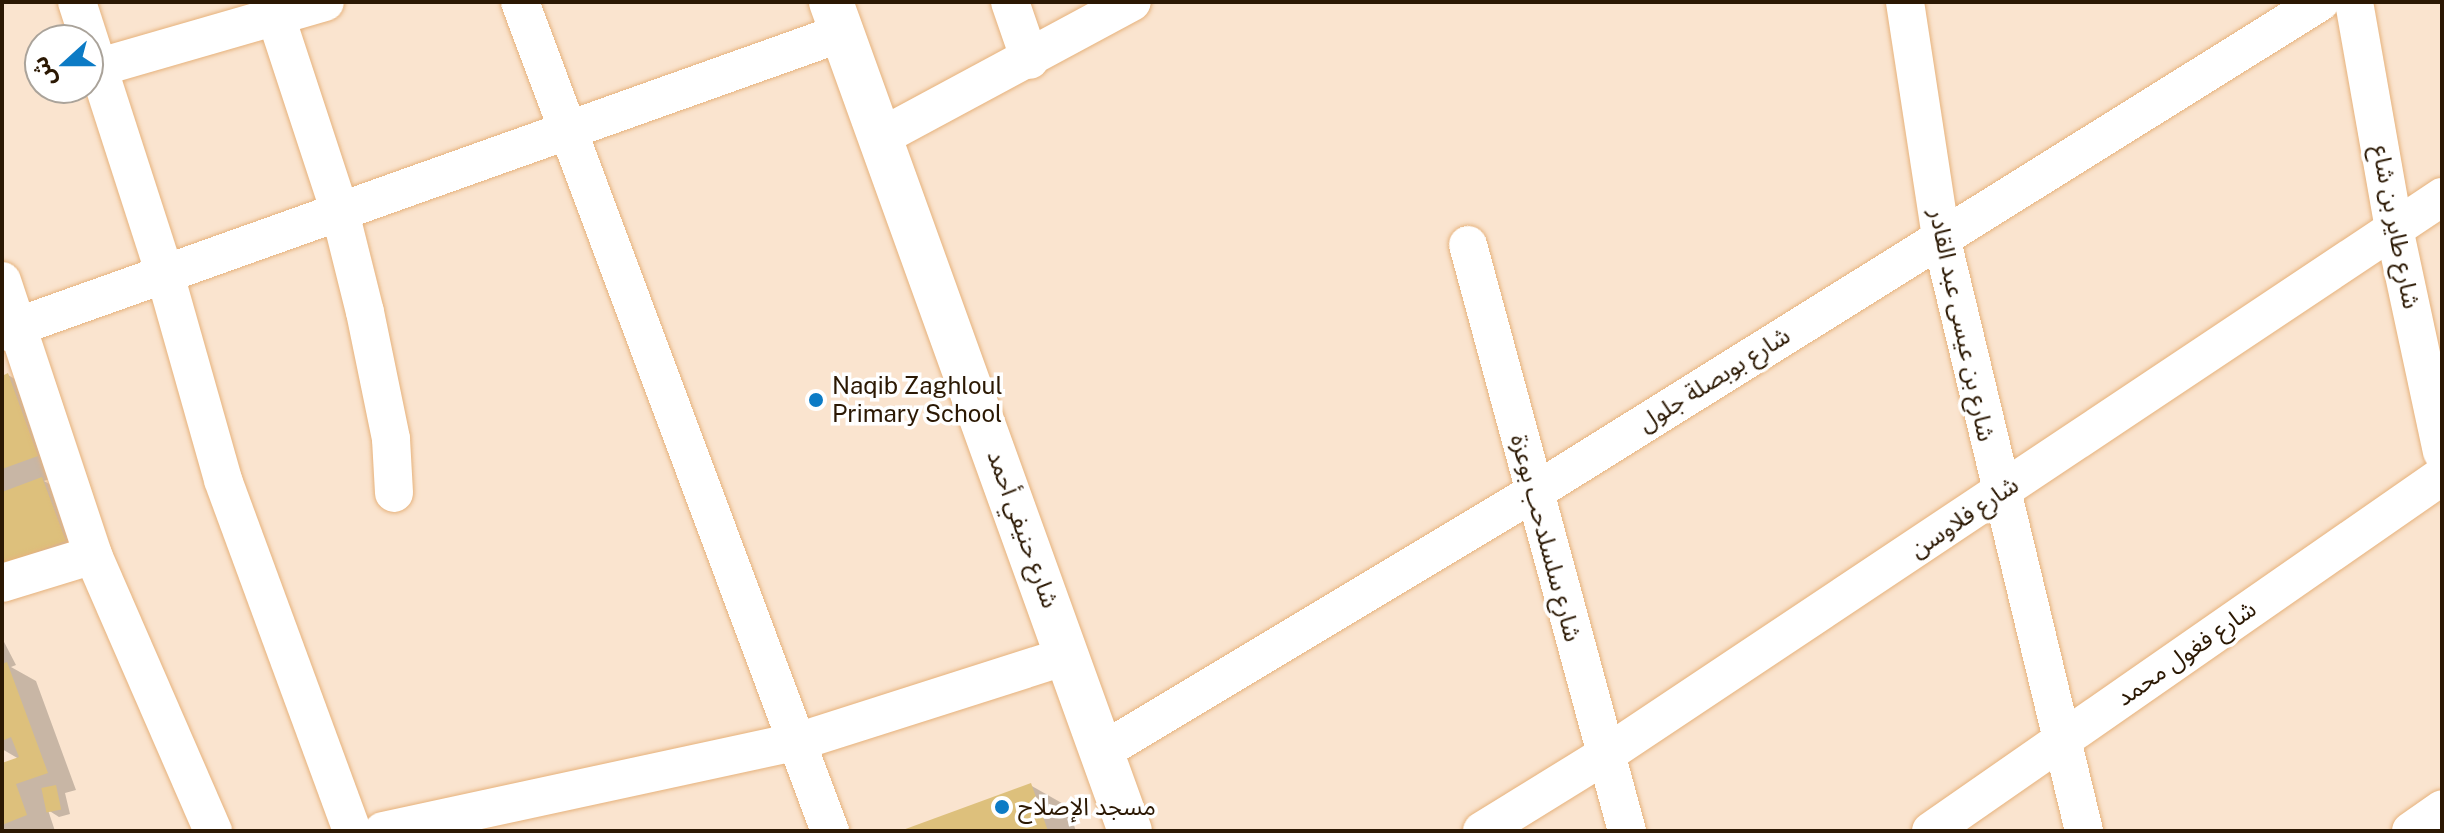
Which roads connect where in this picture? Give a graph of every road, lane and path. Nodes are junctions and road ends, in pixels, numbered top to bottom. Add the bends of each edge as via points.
1 (77, 2) edge
2 (325, 2) edge
3 (520, 2) edge
4 (1010, 2) edge
5 (1132, 2) edge
6 (1905, 2) edge
7 (2320, 2) edge
8 (2354, 2) edge
9 (274, 9) edge
10 (836, 17) edge
11 (85, 24) edge
12 (1030, 60) junction
13 (104, 66) edge
14 (104, 80) edge
15 (566, 127) junction
16 (879, 138) junction
17 (2442, 197) edge
18 (340, 212) junction
19 (2394, 228) junction
20 (1941, 237) junction
21 (1468, 245) dead end
22 (164, 271) junction
23 (2, 281) edge
24 (10, 329) edge
25 (2442, 452) edge
26 (2442, 476) edge
27 (394, 493) dead end
28 (1533, 493) junction
29 (1999, 493) junction
30 (93, 555) junction
31 (2, 583) edge
32 (1069, 655) junction
33 (2060, 739) junction
34 (800, 741) junction
35 (1103, 751) junction
36 (1605, 755) junction
37 (2442, 809) edge
38 (213, 831) edge
39 (352, 831) edge
40 (383, 831) edge
41 (830, 831) edge
42 (1130, 831) edge
43 (1482, 831) edge
44 (1627, 831) edge
45 (1931, 831) edge
46 (2084, 831) edge
47 (2411, 831) edge

1 - 11 street
2 - 9 street
3 - 15 street
4 - 12 street
5 - 12 street
6 - 20 street, شارع بن عيسى عبد القادر
7 - 20 street, شارع بوبصلة جلول
8 - 19 street, شارع طاير بن شاع
9 - 13 street
9 - 18 street
10 - 15 street
10 - 16 street, شارع حنيفي أحمد
12 - 16 street
14 - 22 street
15 - 18 street
15 - 34 street
16 - 32 street, شارع حنيفي أحمد
17 - 19 street, شارع فلاوسن
18 - 22 street
18 - 27 street via 381,381
19 - 25 street, شارع طاير بن شاع
19 - 29 street, شارع فلاوسن
20 - 28 street, شارع بوبصلة جلول
20 - 29 street, شارع بن عيسى عبد القادر
21 - 28 street, شارع سلسلدحب بوعزة
22 - 24 street
22 - 39 street via 223,480
23 - 24 street
24 - 30 street
26 - 33 street, شارع فغول محمد
28 - 35 street, شارع بوبصلة جلول
28 - 36 street, شارع سلسلدحب بوعزة
29 - 33 street, شارع بن عيسى عبد القادر
29 - 36 street, شارع فلاوسن
30 - 31 street
30 - 38 street
32 - 34 street
32 - 35 street, شارع حنيفي أحمد
33 - 45 street, شارع فغول محمد
33 - 46 street, شارع بن عيسى عبد القادر
34 - 40 street
34 - 41 street
35 - 42 street, شارع حنيفي أحمد
36 - 43 street, شارع فلاوسن
36 - 44 street, شارع سلسلدحب بوعزة
37 - 47 street

